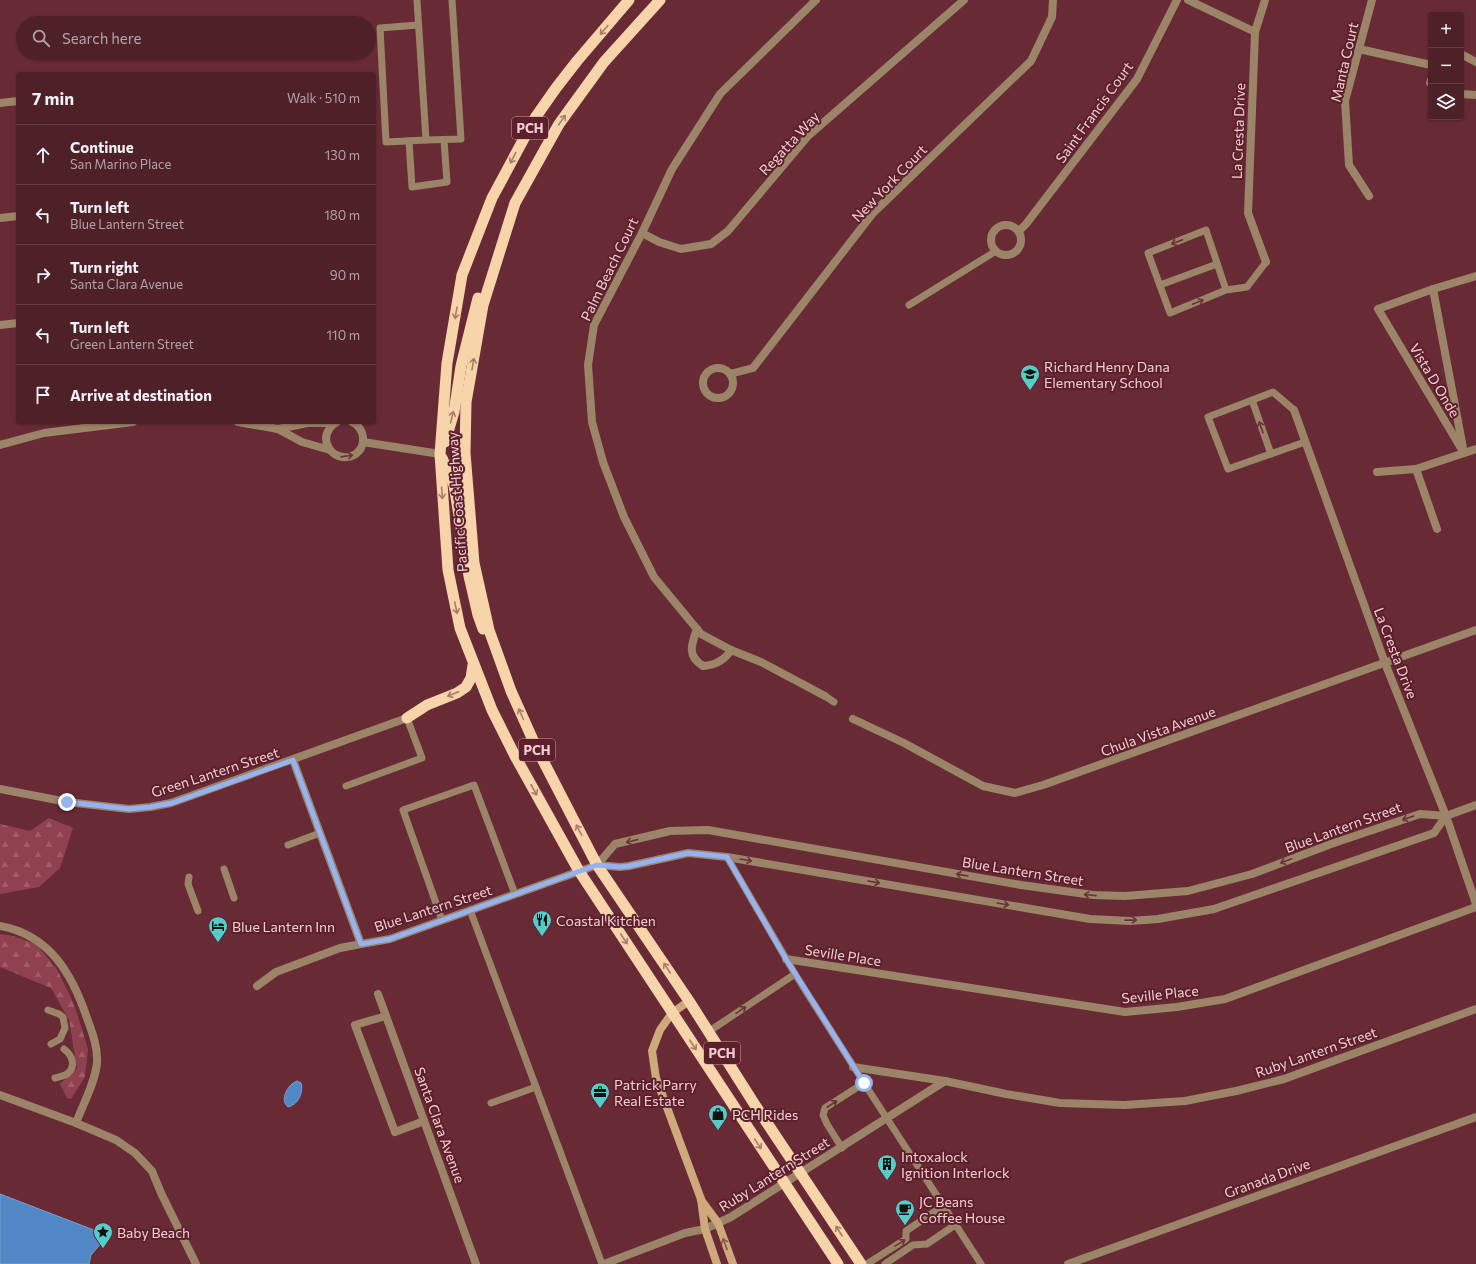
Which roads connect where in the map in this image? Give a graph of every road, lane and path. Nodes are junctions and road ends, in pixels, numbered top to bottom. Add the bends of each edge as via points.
1 (416, 0) edge
2 (452, 0) edge
3 (629, 0) edge
4 (660, 0) edge
5 (816, 0) edge
6 (964, 0) edge
7 (1054, 0) edge
8 (1177, 0) edge
9 (1188, 0) edge
10 (1265, 0) edge
11 (1372, 0) edge
12 (418, 25) junction
13 (1255, 32) junction
14 (1359, 49) junction
15 (1464, 56) edge
16 (1476, 62) edge
17 (1428, 65) edge
18 (1464, 94) edge
19 (1476, 95) edge
20 (16, 101) edge
21 (0, 103) edge
22 (426, 140) junction
23 (444, 140) junction
24 (409, 141) junction
25 (1369, 196) dead end
26 (515, 203) junction
27 (16, 216) edge
28 (0, 218) edge
29 (1019, 231) junction
30 (642, 233) junction
31 (996, 252) junction
32 (1266, 262) joint
33 (1217, 264) junction
34 (1476, 276) edge
35 (1160, 285) junction
36 (1433, 289) junction
37 (1226, 290) junction
38 (909, 305) dead end
39 (16, 323) edge
40 (0, 325) edge
41 (730, 374) dead end
42 (1252, 400) junction
43 (1294, 410) joint
44 (117, 424) edge
45 (249, 424) edge
46 (302, 424) edge
47 (334, 424) edge
48 (355, 424) edge
49 (278, 429) junction
50 (363, 442) junction
51 (1305, 442) junction
52 (0, 445) edge
53 (1476, 449) edge
54 (330, 450) junction
55 (1464, 453) junction
56 (440, 454) junction
57 (1271, 454) junction
58 (1416, 469) junction
59 (1377, 472) dead end
60 (1437, 529) dead end
61 (697, 629) junction
62 (1476, 630) edge
63 (731, 650) junction
64 (1385, 663) junction
65 (473, 664) junction
66 (511, 691) junction
67 (826, 696) joint
68 (834, 702) dead end
69 (408, 718) junction
70 (853, 719) dead end
71 (293, 760) junction
72 (346, 786) dead end
73 (0, 790) edge
74 (1476, 805) edge
75 (1446, 816) junction
76 (320, 833) junction
77 (288, 845) dead end
78 (727, 857) junction
79 (597, 865) junction
80 (224, 869) dead end
81 (579, 871) junction
82 (189, 877) dead end
83 (515, 894) junction
84 (234, 898) dead end
85 (1476, 904) edge
86 (1476, 907) edge
87 (470, 910) junction
88 (198, 911) dead end
89 (442, 920) junction
90 (0, 926) edge
91 (361, 944) junction
92 (786, 959) junction
93 (795, 974) junction
94 (257, 986) dead end
95 (378, 994) dead end
96 (689, 1001) junction
97 (1476, 1009) edge
98 (48, 1010) dead end
99 (672, 1013) junction
100 (386, 1016) junction
101 (708, 1032) junction
102 (52, 1044) dead end
103 (64, 1049) dead end
104 (853, 1067) junction
105 (55, 1078) dead end
106 (945, 1081) junction
107 (864, 1083) junction
108 (536, 1087) junction
109 (0, 1095) edge
110 (492, 1103) dead end
111 (1476, 1117) edge
112 (887, 1119) junction
113 (424, 1121) junction
114 (76, 1123) junction
115 (842, 1148) junction
116 (801, 1173) junction
117 (784, 1184) junction
118 (701, 1199) junction
119 (943, 1206) junction
120 (718, 1223) junction
121 (955, 1225) junction
122 (705, 1229) junction
123 (196, 1264) edge
124 (476, 1264) edge
125 (603, 1264) edge
126 (717, 1264) edge
127 (733, 1264) edge
128 (838, 1264) edge
129 (861, 1264) edge
130 (867, 1264) edge
131 (885, 1264) edge
132 (981, 1264) edge
133 (1068, 1264) edge

1 - 12 lane
2 - 23 lane via 461,139
3 -> 56 highway, Pacific Coast Highway / PCH via 577,61 535,118 492,198 462,275 447,363
26 -> 4 highway, Pacific Coast Highway / PCH via 559,124 604,62
5 - 30 street, Palm Beach Court via 720,94 672,169
6 - 30 street, Regatta Way via 808,136 728,231 711,244 681,249 658,242
7 - 41 street, New York Court via 1052,17 1031,61 873,213 753,368
8 - 29 street, Saint Francis Court via 1137,79
9 - 13 street
10 - 13 street, La Cresta Drive
11 - 14 street, Manta Court
12 - 22 lane
12 - 24 lane via 380,28 386,142
13 - 32 street, La Cresta Drive via 1248,212
14 - 17 street
14 - 25 street, Manta Court via 1345,101 1349,165
15 - 16 street
18 - 19 street
20 - 21 street
22 - 23 lane
22 - 24 lane
23 - 24 lane via 447,182 412,187
56 -> 26 highway via 454,412 461,366 477,302 492,253
66 -> 26 highway, Pacific Coast Highway / PCH via 489,630 474,563 465,453 466,402 483,305
27 - 28 street
29 - 31 street via 1022,242 1016,253 1004,256
29 - 31 street via 1009,225 997,228 991,238
30 - 61 street, Palm Beach Court via 594,325 588,365 592,422 603,462 624,517 654,577
31 - 38 lane
32 - 37 lane via 1247,287
33 - 35 lane
33 -> 35 lane via 1206,230 1148,253
33 - 37 lane
34 - 36 street, Vista D Onde
35 -> 37 lane via 1170,313
36 - 55 street, Vista D Onde
36 - 55 street, Vista D Onde via 1378,309
39 - 40 street
42 - 43 lane via 1273,392
57 -> 42 lane
42 - 57 lane via 1208,417 1228,469
43 - 51 street, La Cresta Drive
44 - 52 street via 44,433
45 - 49 street
46 - 49 street
47 - 54 street via 326,436
48 - 50 street via 363,434
49 - 54 street via 302,442
54 -> 50 street via 340,457 347,457 360,450
50 - 56 street
51 - 57 lane
51 - 64 street, La Cresta Drive
53 - 55 street
55 - 58 street
56 -> 65 highway, Pacific Coast Highway / PCH via 448,570 460,628
56 - 66 highway via 455,491 478,615 489,646
58 - 59 street
58 - 60 street
61 - 63 street, Palm Beach Court via 701,634
61 - 63 street via 691,652 696,662 703,666 711,665 720,661
62 - 64 street, Chula Vista Avenue
63 - 67 street, Palm Beach Court via 761,662
64 - 70 street, Chula Vista Avenue via 1043,786 1015,793 983,786 904,743
64 - 75 street, La Cresta Drive
65 -> 69 highway via 471,678 466,687 427,705
65 -> 81 highway, Pacific Coast Highway / PCH via 515,756
79 -> 66 highway, Pacific Coast Highway / PCH via 537,749
67 - 68 lane
69 - 71 street, Green Lantern Street
69 - 72 lane via 422,758
71 - 73 street, Green Lantern Street via 172,803 150,807 129,809 67,802
71 - 76 street
74 - 75 street, Blue Lantern Street
78 -> 75 street, Blue Lantern Street via 1090,919 1130,921 1214,909 1434,833
75 -> 79 street, Blue Lantern Street via 1420,814 1252,874 1188,891 1125,896 1093,896 1021,885 708,830 670,831 615,844
75 - 85 street, La Cresta Drive
76 - 77 lane
76 - 91 street
78 - 79 street, Blue Lantern Street via 688,853 629,866
78 - 92 lane
79 - 81 street, Blue Lantern Street
96 -> 79 highway, Pacific Coast Highway / PCH
80 - 84 lane
81 - 83 street, Blue Lantern Street
81 -> 99 highway, Pacific Coast Highway / PCH
82 - 88 lane via 188,884
83 - 87 street, Blue Lantern Street
83 - 89 lane via 474,785 403,810
86 - 92 street, Seville Place via 1225,999 1125,1012
87 - 89 street, Blue Lantern Street
87 - 108 lane
89 - 91 street, Blue Lantern Street via 390,939
90 - 114 street via 26,935 52,953 72,981 82,1003 94,1039 97,1062
91 - 94 street, Blue Lantern Street via 340,948 276,972
92 - 93 lane
101 -> 93 lane
93 - 104 lane
95 - 100 street, Santa Clara Avenue
96 - 99 main road
96 - 101 highway, Pacific Coast Highway / PCH
97 - 106 street, Ruby Lantern Street via 1284,1079 1185,1101 1124,1105 1060,1103
98 - 102 lane via 63,1017 65,1028 60,1039
99 -> 117 highway, Pacific Coast Highway / PCH
99 - 118 main road via 660,1030 652,1051 656,1078
100 - 113 street, Santa Clara Avenue
100 - 113 street via 355,1025 395,1132
101 - 116 highway, Pacific Coast Highway / PCH
103 - 105 lane via 74,1061 66,1075
104 - 106 street, Ruby Lantern Street
104 - 107 lane
106 - 112 street, Ruby Lantern Street
107 - 112 lane
115 -> 107 lane via 823,1115 825,1108
108 - 110 lane
108 - 125 lane
109 - 114 street
111 - 133 street, Granada Drive
112 - 115 street, Ruby Lantern Street
112 - 119 lane
113 - 124 street, Santa Clara Avenue
114 - 123 street via 116,1140 135,1153 152,1171
115 - 116 street, Ruby Lantern Street
116 - 117 street, Ruby Lantern Street
129 -> 116 highway, Pacific Coast Highway / PCH
117 - 120 street, Ruby Lantern Street
117 - 128 highway, Pacific Coast Highway / PCH
118 - 120 main road
118 - 122 main road
119 - 121 lane
130 -> 119 lane via 906,1239 906,1230
120 - 122 street, Ruby Lantern Street
127 -> 120 main road
121 - 131 lane via 927,1244 913,1245
121 - 132 lane
122 - 125 street, Ruby Lantern Street via 685,1233
122 - 126 main road

